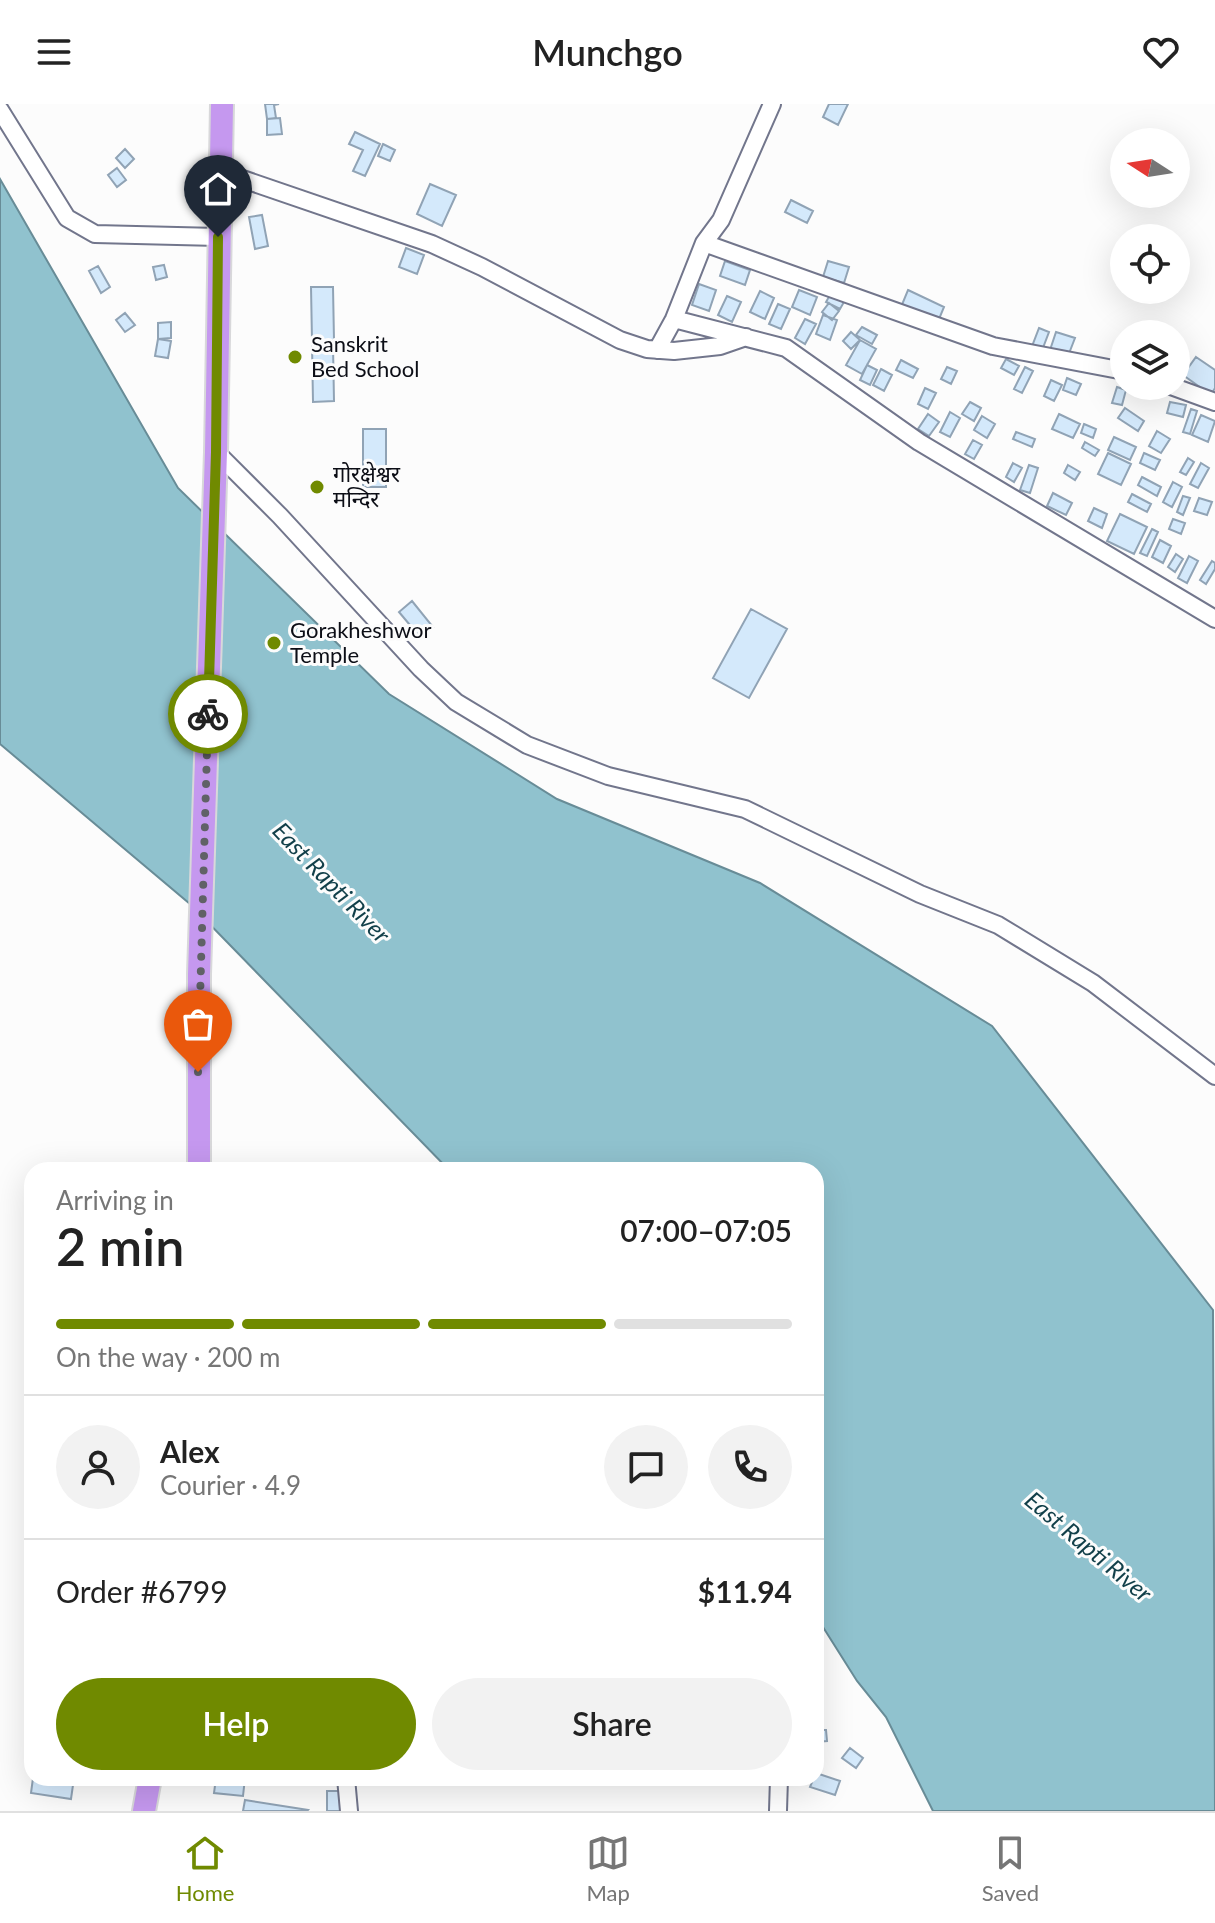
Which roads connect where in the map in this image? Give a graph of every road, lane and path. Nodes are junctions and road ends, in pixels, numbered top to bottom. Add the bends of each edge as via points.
1 (222, 104) edge
2 (772, 104) edge
3 (0, 110) edge
4 (222, 172) junction
5 (218, 237) junction
6 (704, 243) junction
7 (674, 319) junction
8 (746, 337) junction
9 (657, 350) junction
10 (1110, 368) edge
11 (1190, 393) edge
12 (1215, 402) edge
13 (216, 452) junction
14 (1215, 619) edge
15 (1215, 1076) edge
16 (200, 1162) edge
17 (149, 1786) edge
18 (347, 1786) edge
19 (779, 1786) edge
20 (144, 1811) edge
21 (349, 1811) edge
22 (778, 1811) edge

1 - 4 highway
2 - 6 street via 721,220
3 - 5 street via 77,226 95,234
4 - 5 highway
4 - 9 street via 432,244 620,340
5 - 13 highway
6 - 7 street
6 - 10 street via 993,346
7 - 8 street
7 - 9 street
8 - 9 street via 720,346
8 - 14 street via 786,348 919,442
11 - 12 street
13 - 15 street via 456,702 527,745 608,776 745,809 920,894 998,925 1093,983
13 - 16 highway via 199,974
17 - 20 highway
18 - 21 street
19 - 22 street

